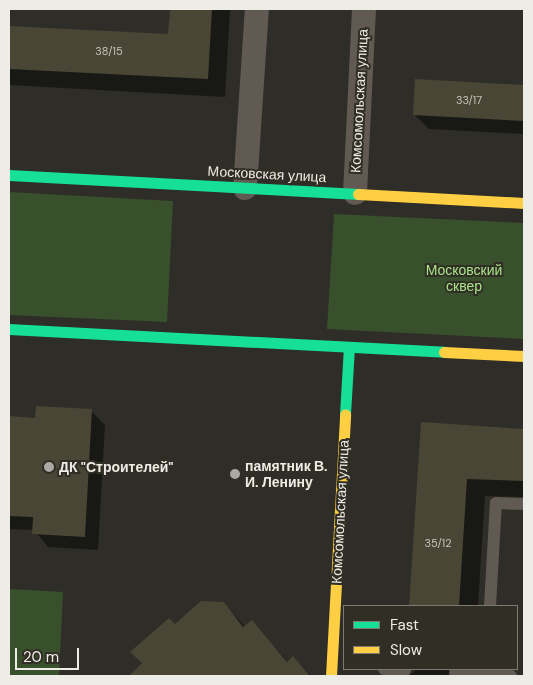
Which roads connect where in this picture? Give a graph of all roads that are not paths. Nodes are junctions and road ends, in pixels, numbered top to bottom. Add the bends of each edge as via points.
1 (257, 9) edge
2 (364, 9) edge
3 (9, 175) edge
4 (246, 188) junction
5 (355, 193) junction
6 (524, 203) edge
7 (9, 329) edge
8 (349, 347) junction
9 (524, 356) edge
10 (524, 504) edge
11 (490, 605) edge
12 (336, 670) edge
13 (455, 673) dead end
14 (486, 673) edge
15 (511, 676) edge

1 - 4 street
2 - 5 street, Комсомольская улица
3 - 4 main road, Московская улица
4 - 5 main road, Московская улица
5 - 6 main road, Московская улица
7 - 8 main road
8 - 9 main road
8 - 12 main road, Комсомольская улица
10 - 11 lane via 496,503
13 - 14 lane
14 - 15 lane

